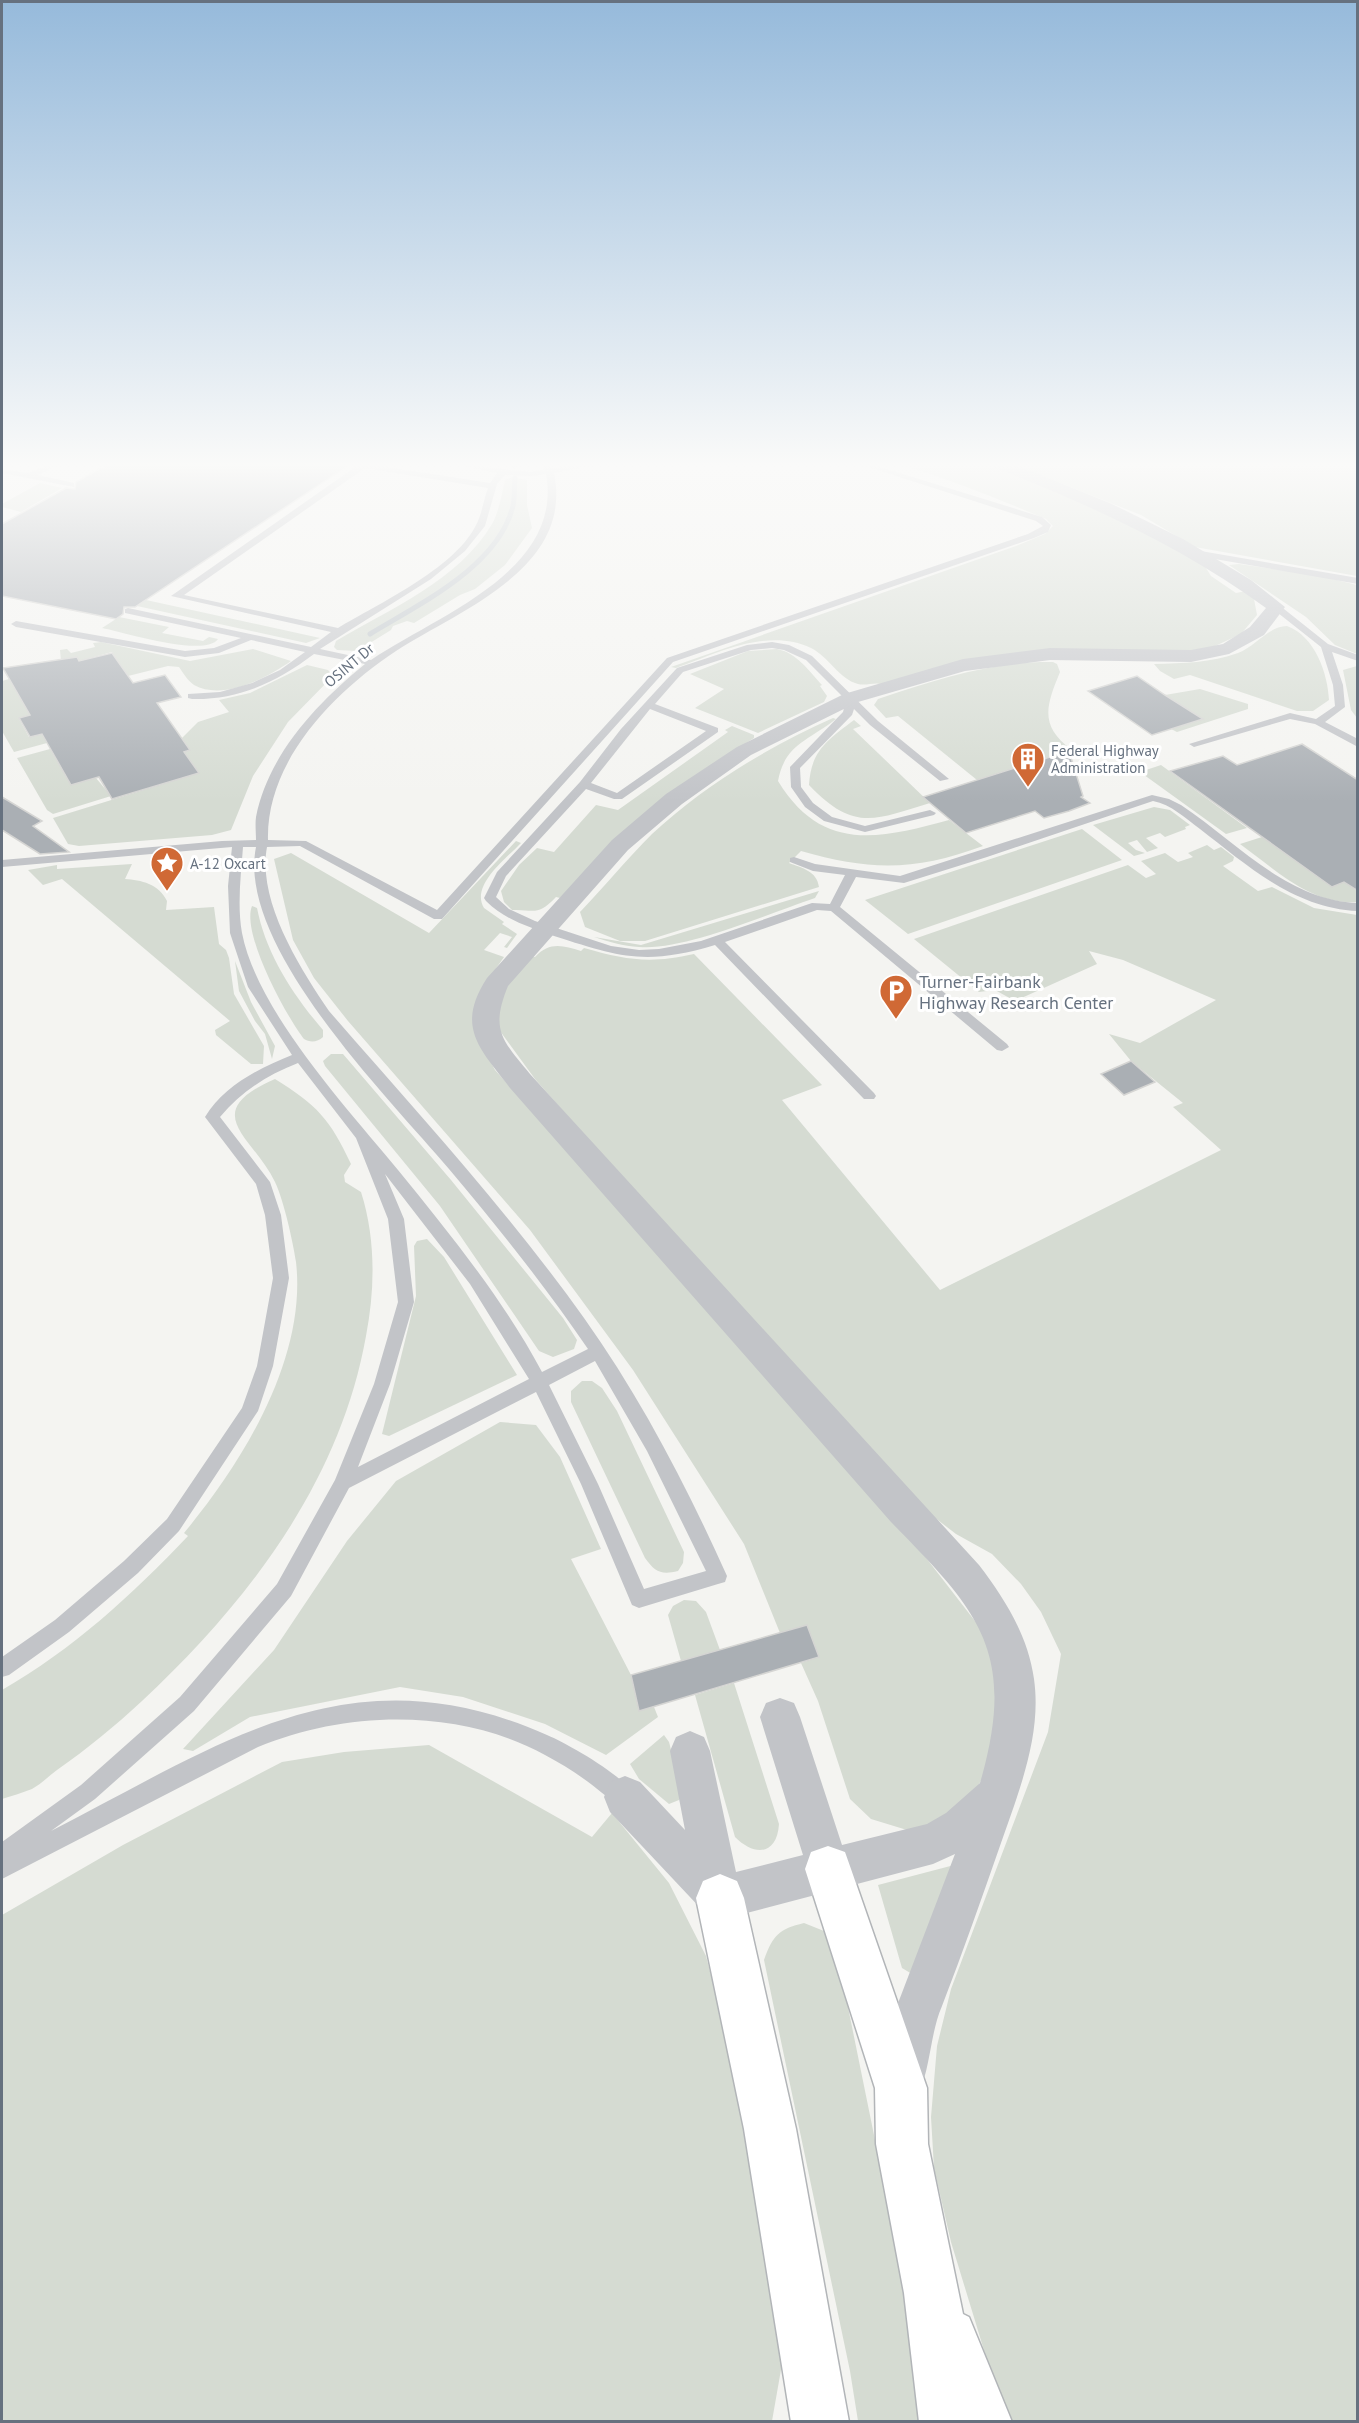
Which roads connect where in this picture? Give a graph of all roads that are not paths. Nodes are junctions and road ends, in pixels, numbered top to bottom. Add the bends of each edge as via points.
1 (205, 576) edge
2 (429, 576) edge
3 (506, 576) edge
4 (911, 576) edge
5 (1231, 576) edge
6 (1329, 576) edge
7 (1358, 581) edge
8 (1276, 607) junction
9 (128, 611) dead end
10 (16, 624) dead end
11 (765, 626) junction
12 (339, 631) junction
13 (251, 637) junction
14 (1325, 646) junction
15 (312, 650) junction
16 (798, 651) junction
17 (1358, 658) edge
18 (372, 663) junction
19 (192, 696) dead end
20 (851, 699) junction
21 (648, 705) junction
22 (1318, 722) junction
23 (1194, 744) dead end
24 (1358, 744) edge
25 (944, 779) dead end
26 (584, 784) junction
27 (930, 813) dead end
28 (238, 844) junction
29 (262, 844) junction
30 (794, 860) dead end
31 (2, 863) edge
32 (852, 873) junction
33 (1358, 907) edge
34 (834, 908) junction
35 (544, 928) junction
36 (716, 939) junction
37 (1002, 1047) dead end
38 (300, 1057) junction
39 (868, 1096) dead end
40 (362, 1136) junction
41 (597, 1352) junction
42 (539, 1382) junction
43 (343, 1483) junction
44 (2, 1668) edge
45 (780, 1717) dead end
46 (690, 1750) dead end
47 (997, 1794) junction
48 (626, 1797) joint
49 (2, 1854) edge
50 (2, 1868) edge
51 (828, 1869) junction
52 (720, 1898) junction
53 (901, 2088) junction
54 (932, 2293) junction
55 (810, 2361) junction
56 (798, 2421) edge
57 (820, 2421) edge
58 (948, 2421) edge
59 (983, 2421) edge

1 - 12 lane via 176,596
2 - 12 lane
3 - 18 lane, OSINT Dr via 488,592
4 - 11 lane
5 - 8 street
6 - 7 lane
8 - 14 lane
8 - 20 street via 1257,631 1243,641 1213,652 1000,659 938,672
9 - 13 lane
10 - 13 lane via 185,654 216,651
11 - 16 lane
11 - 29 lane via 669,660 438,916 302,843
12 - 15 lane
13 - 15 lane
14 - 17 lane
14 - 22 lane via 1338,685 1340,707
15 - 18 lane
15 - 19 lane via 280,674 242,691
16 - 20 lane
16 - 21 lane via 761,645 680,670
18 - 29 lane, OSINT Dr via 308,724 288,754 262,817
20 - 25 lane via 874,723
20 - 27 lane via 848,713 795,767 796,787 809,805 828,819 866,828
20 - 35 street via 744,751 674,799 620,845
21 - 26 lane
21 - 26 lane via 714,730 618,797
22 - 23 lane via 1290,716
22 - 24 lane
26 - 35 lane via 501,875 490,898 501,911
28 - 29 lane
28 - 31 lane
28 - 38 lane via 234,886 236,933 254,987
29 - 41 lane, OSINT Dr via 259,863 266,900 298,976 324,1014 511,1233
30 - 32 lane
32 - 33 lane via 900,880 1159,798 1185,812 1291,889 1342,909
32 - 34 lane
34 - 36 lane via 816,906
34 - 37 lane
35 - 36 lane via 638,954 697,946
35 - 47 street via 496,984 487,1006 489,1042 945,1554 987,1607 1010,1656 1016,1685 1005,1771
36 - 39 lane
38 - 40 lane
38 - 44 lane via 250,1079 212,1117 263,1182 273,1215 281,1278 265,1366 250,1411 173,1525 62,1626
40 - 42 lane via 491,1303
40 - 43 lane via 396,1219 406,1302 382,1384
41 - 42 lane
41 - 42 lane, OSINT Dr via 644,1427 718,1576 639,1599 581,1462
42 - 43 lane
43 - 49 lane via 284,1590 187,1704 88,1792
45 - 51 street
46 - 52 street
47 - 51 street via 961,1828 933,1843
47 - 53 street via 910,2031
48 - 50 lane via 562,1750 512,1727 456,1713 408,1709 354,1712 297,1723 246,1742
48 - 52 street
51 - 52 street
51 - 53 highway
52 - 55 highway via 770,2129
53 - 54 highway via 902,2144
54 - 58 highway
54 - 59 highway
55 - 56 highway
55 - 57 highway

